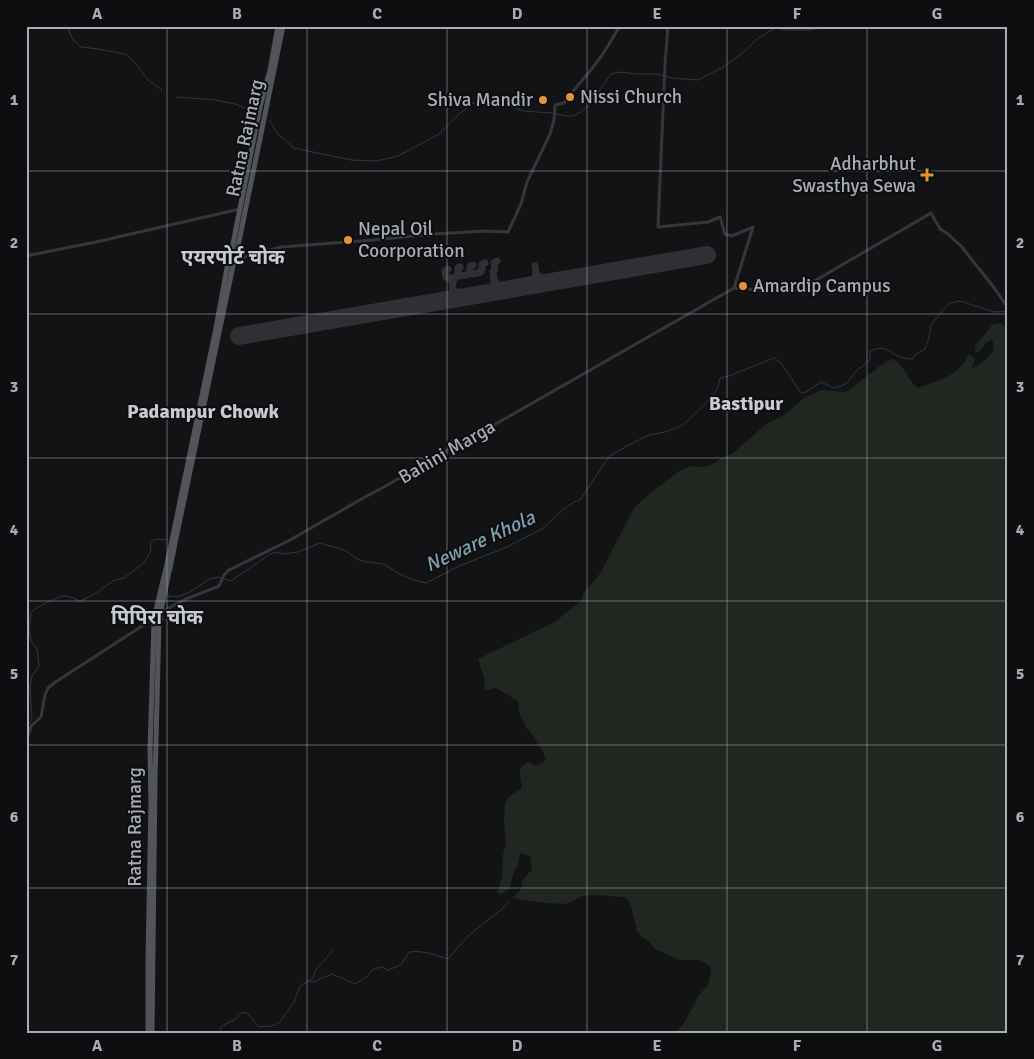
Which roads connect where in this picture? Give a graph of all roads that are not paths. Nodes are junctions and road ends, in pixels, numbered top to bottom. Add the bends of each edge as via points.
1 (278, 26) edge
2 (283, 26) edge
3 (620, 26) edge
4 (668, 26) edge
5 (266, 98) junction
6 (242, 210) junction
7 (26, 256) edge
8 (233, 258) junction
9 (734, 288) junction
10 (1008, 305) edge
11 (157, 617) junction
12 (28, 726) edge
13 (26, 743) edge
14 (148, 1033) edge
15 (152, 1033) edge

1 - 5 main road, Ratna Rajmarg
2 - 5 main road, Ratna Rajmarg
3 - 8 street via 593,68 564,103 555,105 550,134 508,232 433,234 281,247
4 - 9 street via 658,227 708,222 720,216 725,234 729,236 753,227
5 - 6 main road, Ratna Rajmarg
6 - 7 street
6 - 8 main road, Ratna Rajmarg
8 - 11 main road, Ratna Rajmarg
9 - 10 street via 798,290 932,213 940,229 961,246
9 - 11 street, Bahini Marga via 290,540 229,570 219,586 186,599
11 - 12 street, Bahini Marga via 48,688 41,717
11 - 14 main road, Ratna Rajmarg via 150,750
11 - 15 main road, Ratna Rajmarg
12 - 13 street, Bahini Marga

